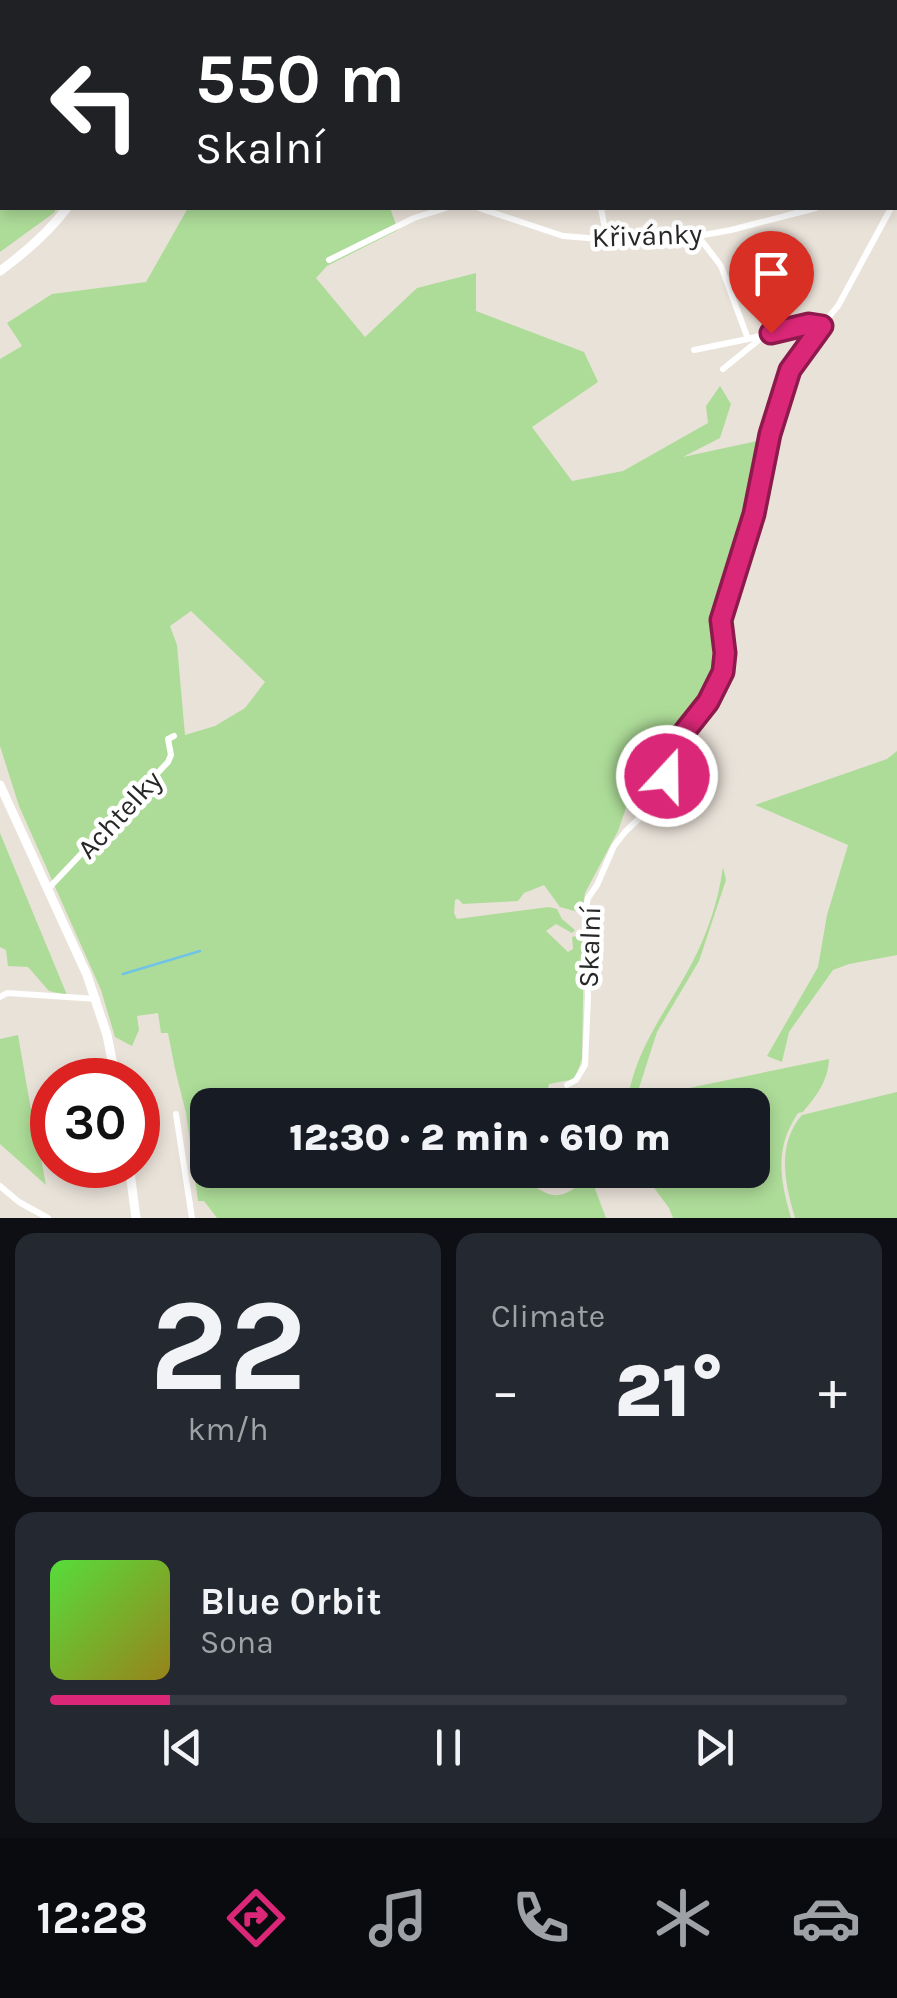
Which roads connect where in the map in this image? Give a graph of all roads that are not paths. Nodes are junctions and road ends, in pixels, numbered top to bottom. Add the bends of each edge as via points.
1 (66, 210) edge
2 (440, 210) edge
3 (485, 210) edge
4 (601, 210) edge
5 (808, 210) edge
6 (890, 210) edge
7 (698, 236) junction
8 (607, 240) junction
9 (329, 260) dead end
10 (0, 271) edge
11 (822, 326) junction
12 (764, 335) junction
13 (748, 339) junction
14 (694, 350) dead end
15 (723, 369) dead end
16 (174, 736) dead end
17 (0, 785) edge
18 (48, 889) junction
19 (0, 996) edge
20 (97, 1000) junction
21 (111, 1058) edge
22 (567, 1086) dead end
23 (176, 1114) dead end
24 (0, 1186) edge
25 (131, 1188) edge
26 (48, 1218) edge
27 (136, 1218) edge
28 (192, 1218) edge

1 - 10 street
2 - 9 street
3 - 8 street, Křivánky via 564,236
4 - 8 street
5 - 7 street, Křivánky
6 - 11 street, Skalní
7 - 8 street, Křivánky
7 - 13 street via 721,266
11 - 12 street
11 - 22 street, Skalní via 790,370 770,434 721,620 725,663 718,685 670,750 664,789 614,846 588,898 584,1065
12 - 13 street
12 - 15 street
13 - 14 street
16 - 18 street, Achtelky via 168,762
17 - 18 street
18 - 20 street
19 - 20 street
20 - 21 street
23 - 28 street
24 - 26 street
25 - 27 street

